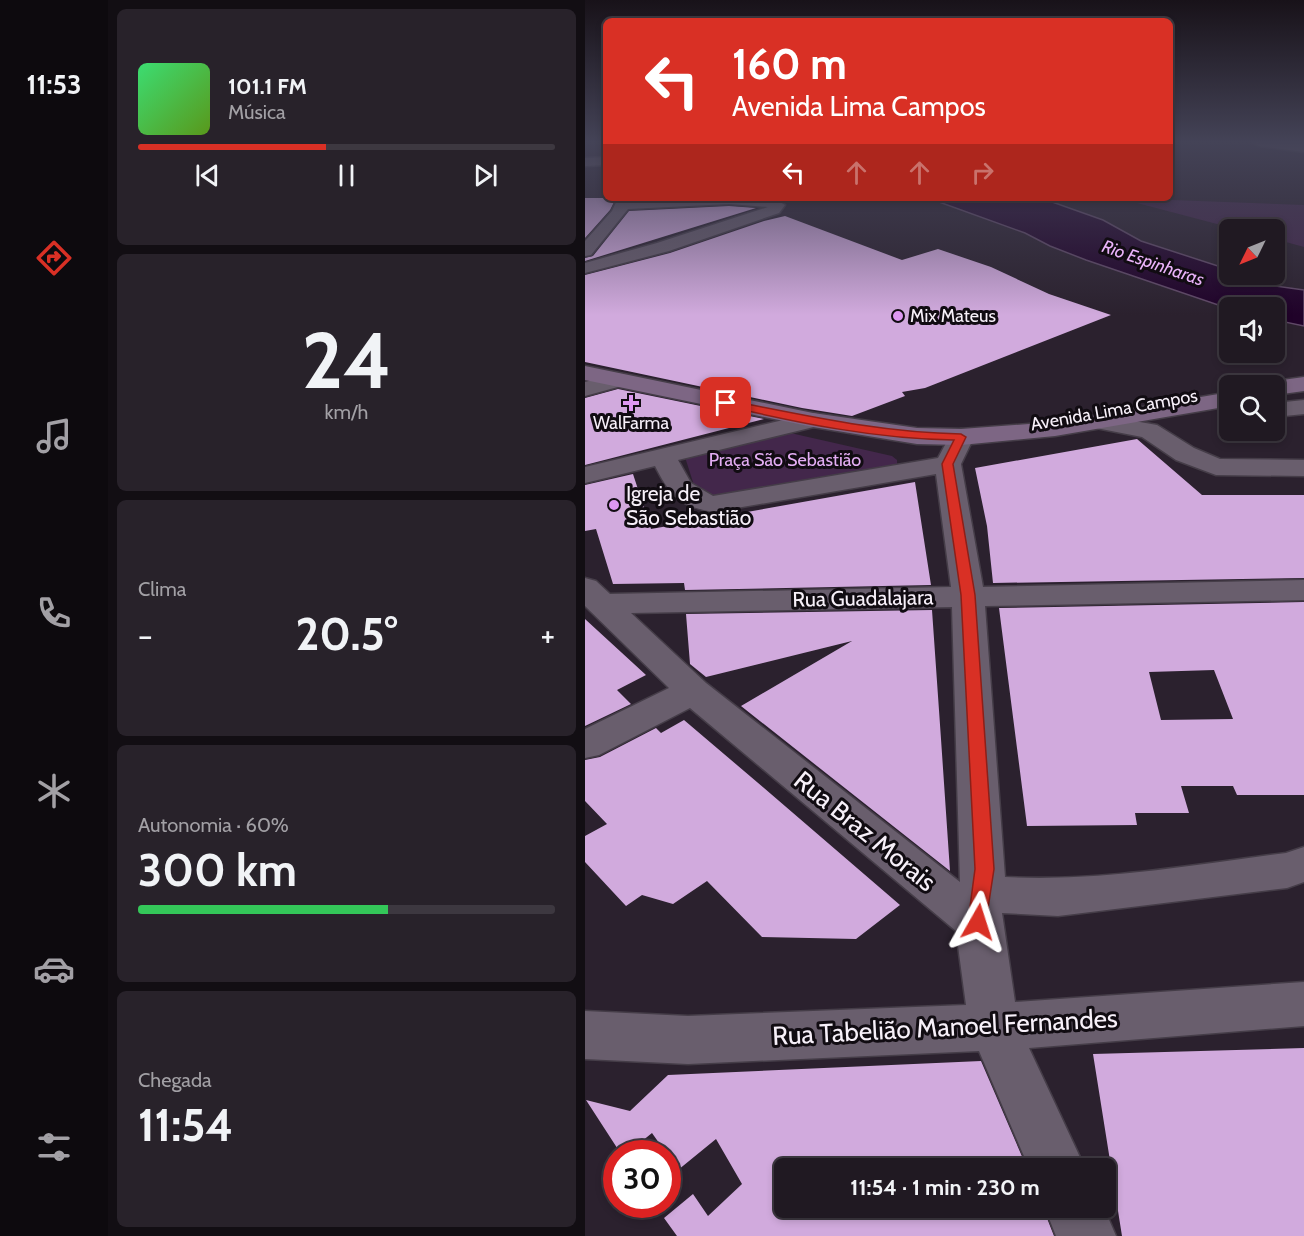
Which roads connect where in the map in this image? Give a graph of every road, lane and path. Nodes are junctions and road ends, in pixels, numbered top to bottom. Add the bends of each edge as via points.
1 (624, 201) edge
2 (766, 203) edge
3 (585, 251) edge
4 (585, 268) edge
5 (585, 373) edge
6 (617, 380) junction
7 (585, 389) edge
8 (1219, 393) edge
9 (1219, 400) edge
10 (1304, 407) edge
11 (1285, 409) edge
12 (1131, 412) junction
13 (813, 420) junction
14 (1100, 422) junction
15 (998, 434) junction
16 (917, 436) joint
17 (954, 450) junction
18 (663, 457) junction
19 (1304, 468) edge
20 (585, 475) edge
21 (1304, 590) edge
22 (968, 595) junction
23 (594, 596) edge
24 (693, 692) junction
25 (585, 745) edge
26 (1304, 864) edge
27 (979, 908) junction
28 (1304, 1004) edge
29 (994, 1028) junction
30 (585, 1035) edge
31 (1052, 1158) edge
32 (1078, 1218) edge
33 (1086, 1236) edge

1 - 2 street
1 - 3 street via 603,233
2 - 4 street via 663,248
5 - 6 main road
6 - 7 street
6 - 13 main road
8 - 12 main road, Avenida Lima Campos
9 - 12 main road, Avenida Lima Campos
10 - 11 street
12 - 14 main road, Avenida Lima Campos
12 - 15 main road, Avenida Lima Campos via 1020,426
13 - 16 main road
13 - 18 street
14 - 15 main road, Avenida Lima Campos
14 - 19 street via 1148,430 1185,454 1216,467
15 - 17 main road, Avenida Lima Campos
16 - 17 street
17 - 18 street via 713,504 699,502 682,490
17 - 22 street
18 - 20 street
21 - 22 street, Rua Guadalajara
22 - 23 street, Rua Guadalajara
22 - 27 street via 984,869
23 - 24 street, Rua Braz Morais
24 - 25 street
24 - 27 street, Rua Braz Morais
26 - 27 street via 1287,870 1148,889
27 - 29 street
28 - 29 street, Rua Tabelião Manoel Fernandes
29 - 30 street, Rua Tabelião Manoel Fernandes via 688,1040
29 - 31 street
32 - 33 street

